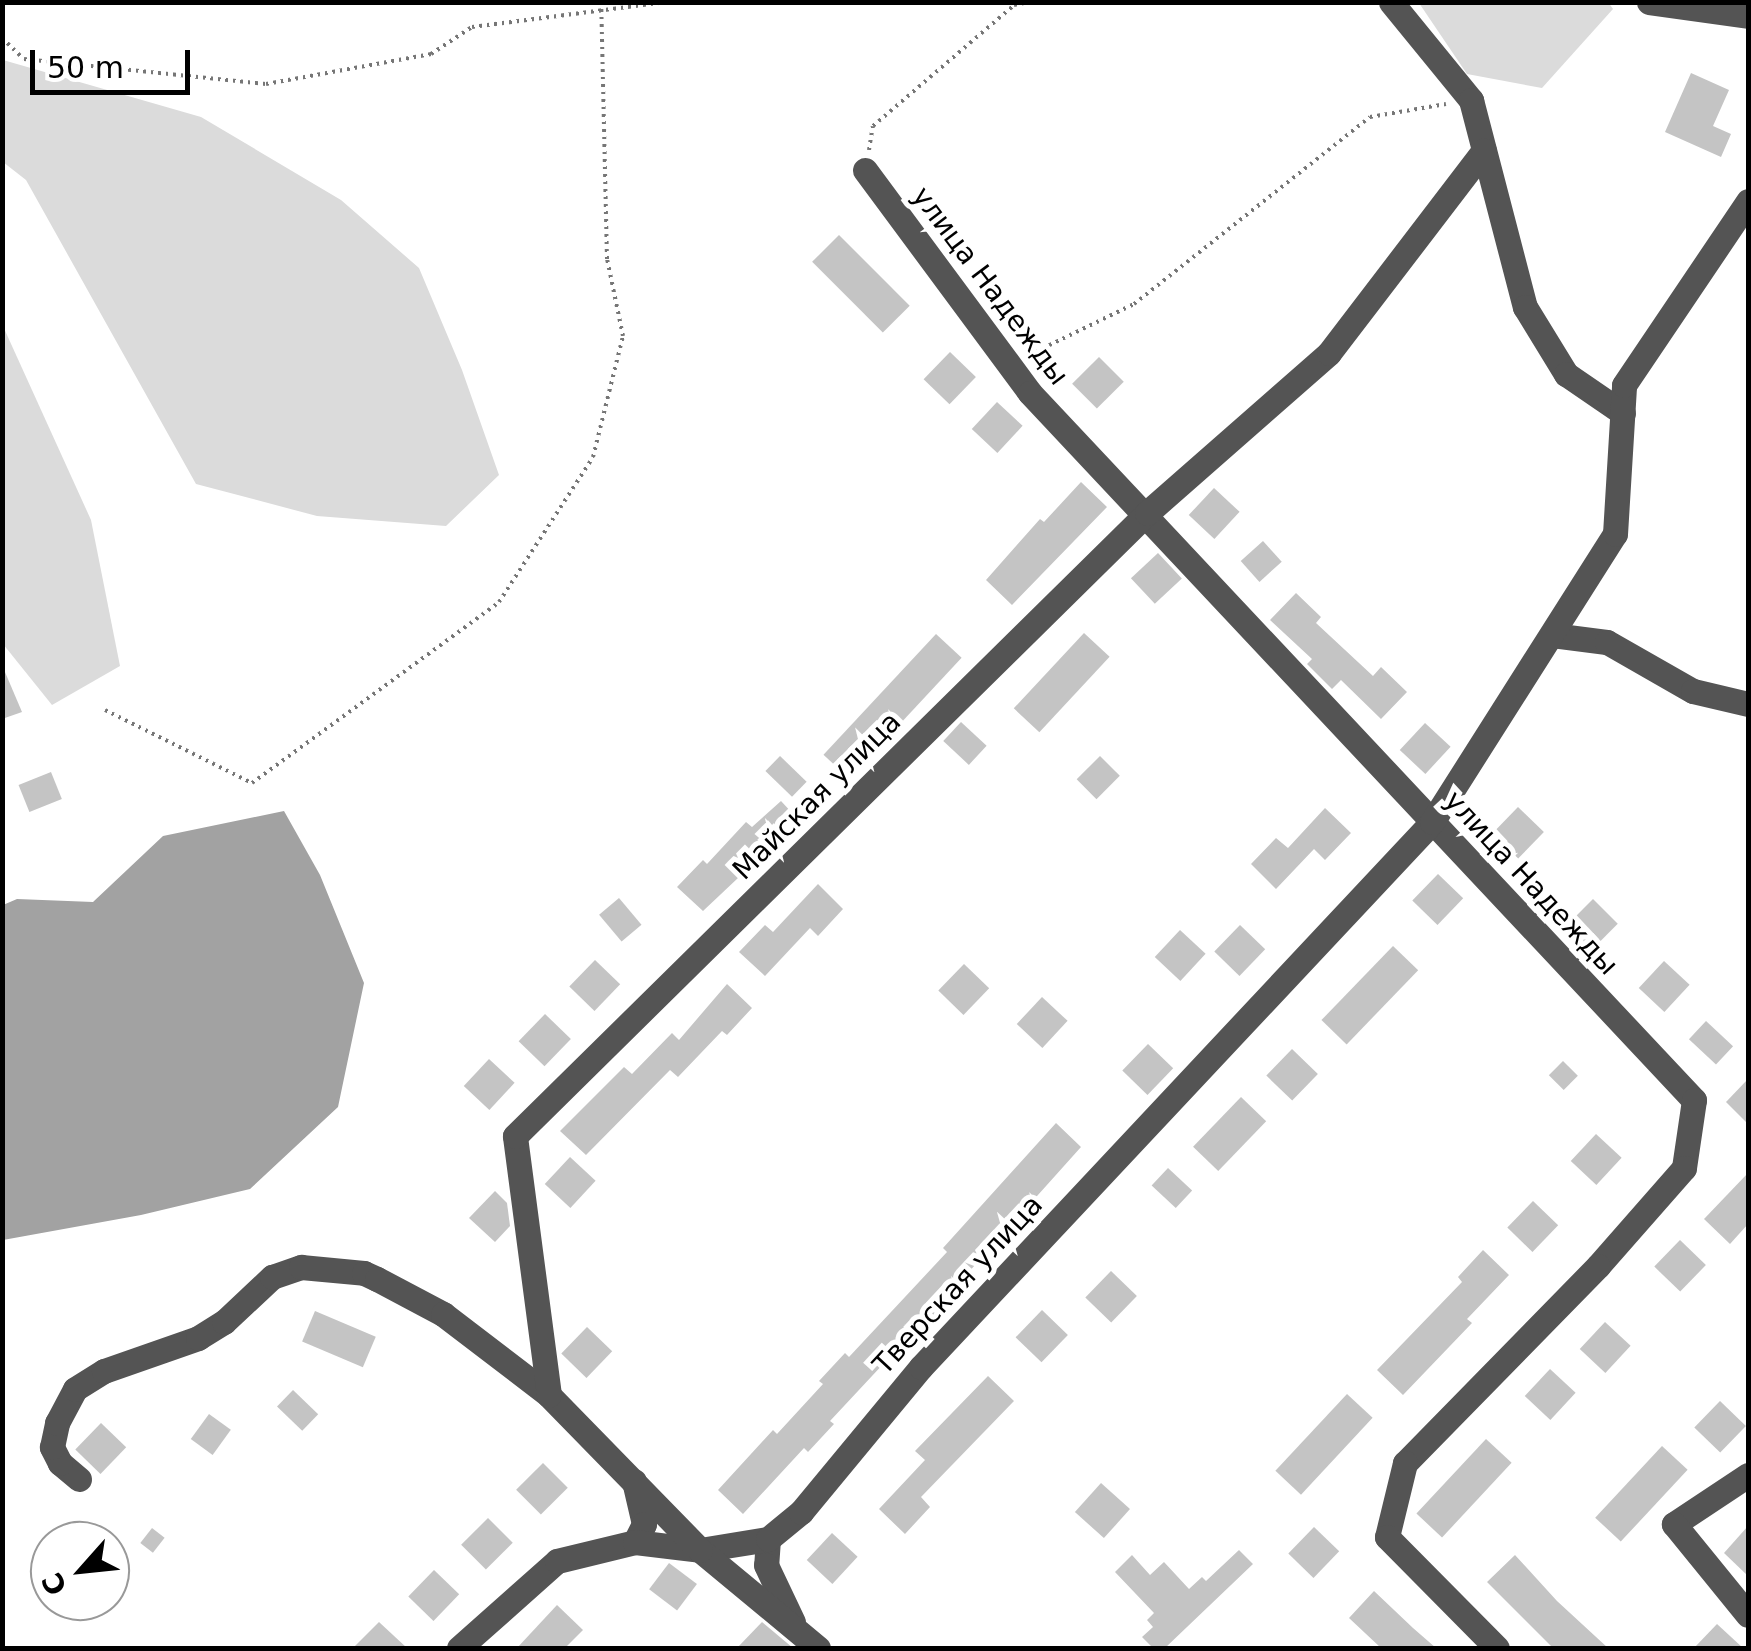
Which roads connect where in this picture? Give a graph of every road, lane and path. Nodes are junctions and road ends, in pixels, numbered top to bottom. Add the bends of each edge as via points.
1 (600, 2) edge
2 (666, 2) edge
3 (1029, 2) edge
4 (1390, 2) edge
5 (1649, 2) edge
6 (1012, 4) edge
7 (1705, 6) edge
8 (601, 11) junction
9 (1748, 16) edge
10 (2, 38) edge
11 (1471, 100) junction
12 (1484, 150) junction
13 (865, 170) joint
14 (1748, 201) edge
15 (1009, 365) junction
16 (1623, 413) junction
17 (1147, 513) junction
18 (1552, 635) junction
19 (1748, 704) edge
20 (105, 710) dead end
21 (1432, 822) junction
22 (549, 1394) junction
23 (1748, 1475) edge
24 (632, 1476) junction
25 (80, 1479) dead end
26 (768, 1539) junction
27 (635, 1542) junction
28 (700, 1550) junction
29 (1748, 1615) edge
30 (809, 1641) edge
31 (459, 1648) edge
32 (1497, 1648) edge

1 - 8 path
2 - 8 path
3 - 6 path
4 - 11 street
5 - 7 street
6 - 13 path via 873,126
7 - 9 street
8 - 10 path via 472,27 431,54 266,84 24,58
8 - 20 path via 606,259 622,336 593,457 500,602 252,783
11 - 12 street
11 - 15 path via 1370,117 1134,304
12 - 16 street via 1525,307 1566,374
12 - 17 street, Майская улица via 1329,353
13 - 15 street, улица Надежды
14 - 16 street, Тверская улица via 1624,385
15 - 17 street, улица Надежды
16 - 18 street, Тверская улица via 1615,534
17 - 21 street, улица Надежды
17 - 22 street, Майская улица via 515,1136
18 - 19 street via 1607,642 1693,690
18 - 21 street, Тверская улица
21 - 26 street, Тверская улица via 921,1366 801,1512
21 - 32 street, улица Надежды via 1694,1100 1684,1168 1598,1266 1404,1463 1387,1537
22 - 24 street
22 - 25 street via 443,1314 377,1279 301,1267 272,1277 198,1338 75,1388 52,1447 60,1464
23 - 29 street via 1674,1524
24 - 27 street via 644,1524
24 - 28 street
26 - 28 street
26 - 30 street via 766,1565
27 - 28 street
27 - 31 street via 557,1561
28 - 30 street

